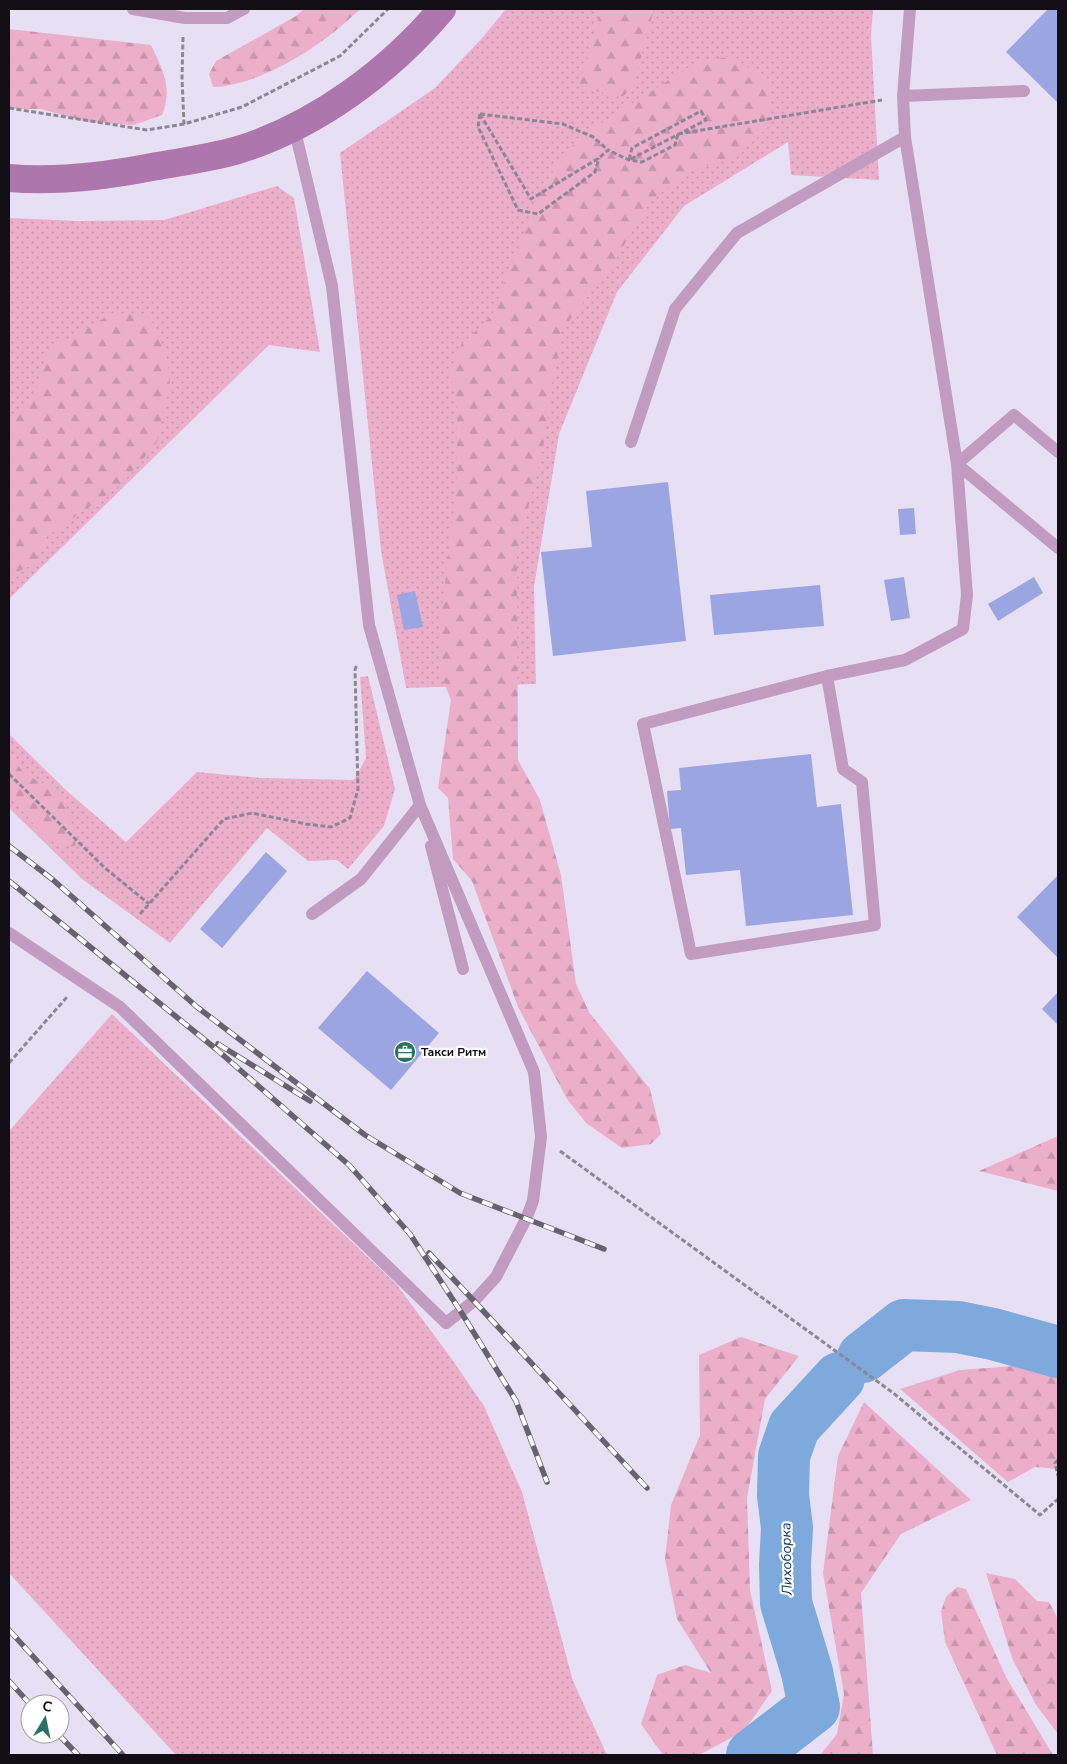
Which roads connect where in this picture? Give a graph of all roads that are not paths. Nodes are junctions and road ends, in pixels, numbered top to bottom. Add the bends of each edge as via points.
1 (133, 9) edge
2 (244, 9) edge
3 (442, 9) edge
4 (910, 9) edge
5 (1024, 91) dead end
6 (903, 96) junction
7 (294, 127) junction
8 (905, 137) junction
9 (9, 178) edge
10 (631, 442) dead end
11 (1058, 452) edge
12 (957, 464) junction
13 (1058, 548) edge
14 (827, 676) junction
15 (420, 805) junction
16 (312, 914) dead end
17 (9, 933) edge
18 (463, 969) dead end

1 - 2 lane via 185,18 226,18
3 - 7 street via 402,52 367,81
4 - 6 lane
5 - 6 lane
6 - 8 lane
7 - 9 street via 238,150 136,170 31,180
7 - 15 lane via 332,286 369,626
8 - 10 lane via 736,233 675,309
8 - 12 lane
11 - 12 lane via 1014,415
12 - 13 lane
12 - 14 lane via 967,595 963,629 905,660
14 - 14 lane via 643,724 691,954 875,925 862,782 843,770
15 - 16 lane via 361,879
15 - 17 lane via 534,1072 541,1137 533,1201 526,1219 496,1277 446,1323 120,1007
15 - 18 lane

